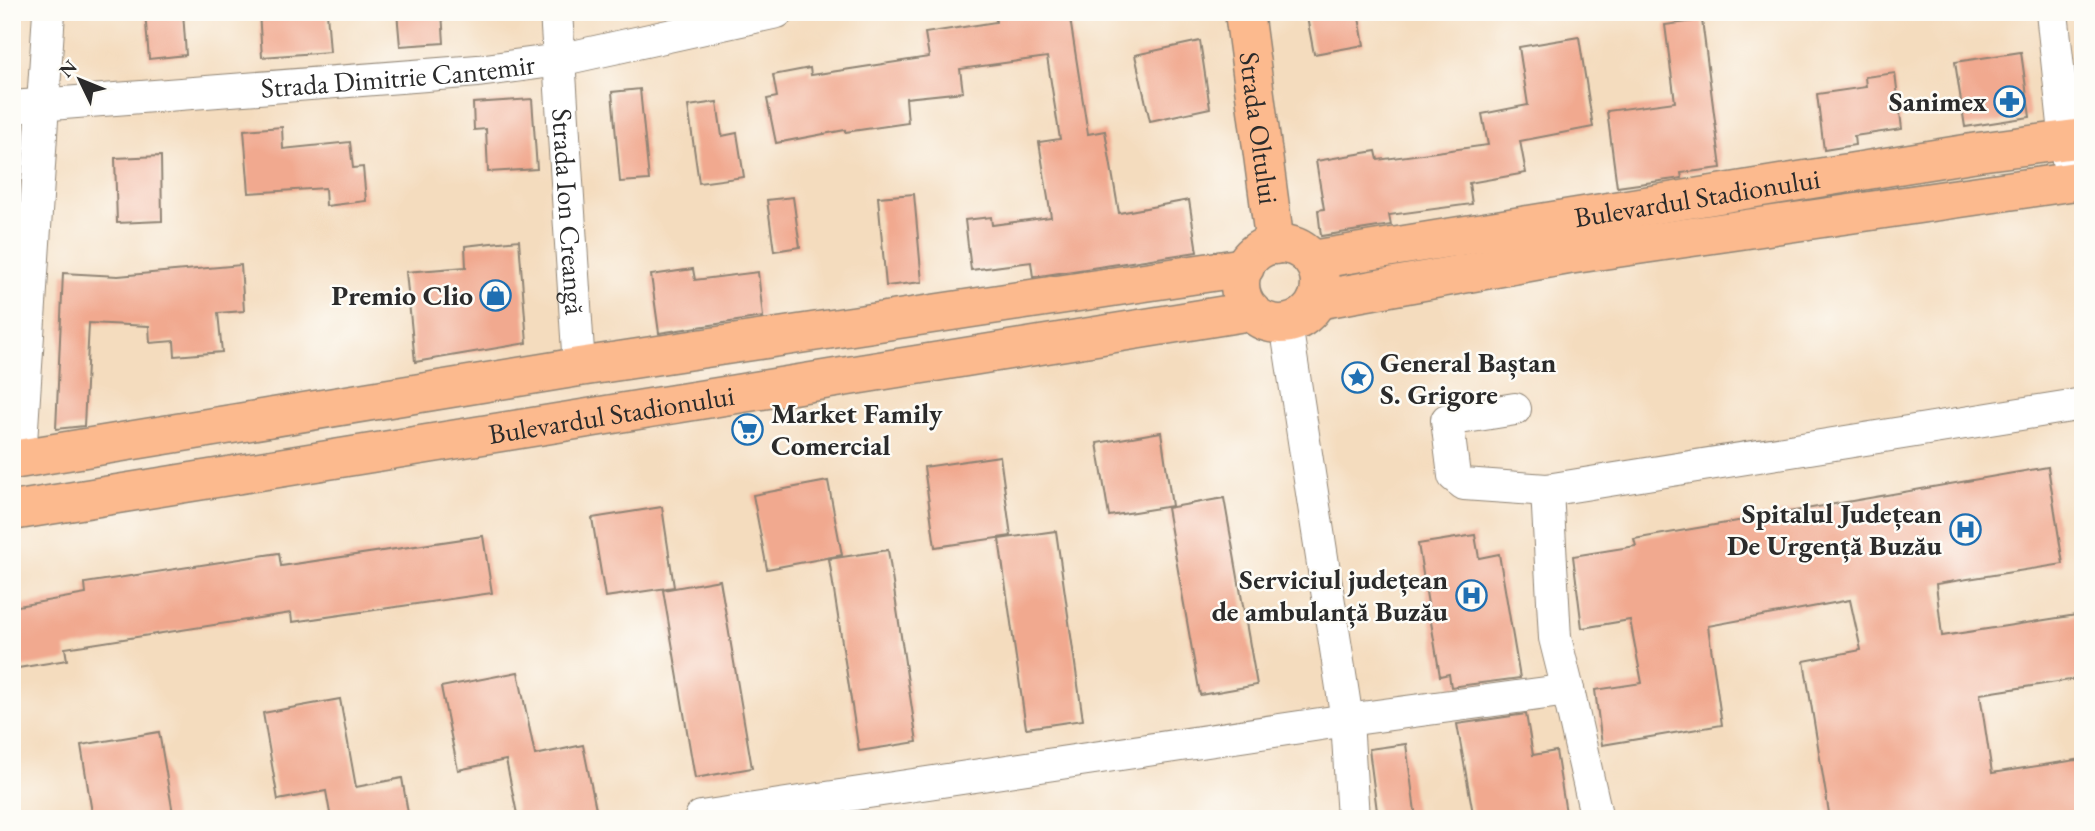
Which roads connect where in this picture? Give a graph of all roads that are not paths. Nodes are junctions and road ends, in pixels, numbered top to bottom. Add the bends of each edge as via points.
1 (49, 12) edge
2 (556, 12) edge
3 (777, 12) edge
4 (1244, 12) edge
5 (2052, 12) edge
6 (559, 60) junction
7 (27, 106) edge
8 (2075, 138) edge
9 (2077, 180) edge
10 (1260, 256) junction
11 (1312, 260) junction
12 (1317, 300) junction
13 (1251, 311) junction
14 (1286, 324) junction
15 (579, 367) junction
16 (2083, 404) edge
17 (1515, 409) dead end
18 (16, 459) edge
19 (1547, 490) junction
20 (12, 511) edge
21 (1568, 691) junction
22 (1347, 720) junction
23 (701, 817) edge
24 (1353, 819) edge
25 (1597, 819) edge

1 - 7 street
2 - 6 street, Strada Ion Creangă
3 - 6 street, Strada Dimitrie Cantemir
4 - 10 main road, Strada Oltului
5 - 8 street
6 - 7 street, Strada Dimitrie Cantemir via 451,74
6 - 15 street, Strada Ion Creangă
7 - 18 street
8 - 9 street
8 - 11 main road, Bulevardul Stadionului
9 - 12 main road, Bulevardul Stadionului via 1568,255
10 - 11 main road, Bulevardul Stadionului via 1295,247
10 - 13 main road via 1241,290
10 - 15 main road, Bulevardul Stadionului
11 - 12 main road via 1320,279
12 - 14 main road, Bulevardul Stadionului via 1310,311
13 - 14 main road via 1261,320
13 - 20 main road, Bulevardul Stadionului
14 - 22 street
15 - 18 main road, Bulevardul Stadionului
16 - 19 street
17 - 19 street via 1447,420 1454,476 1464,484
19 - 21 street via 1555,638
21 - 22 street
21 - 25 street
22 - 23 street
22 - 24 street

